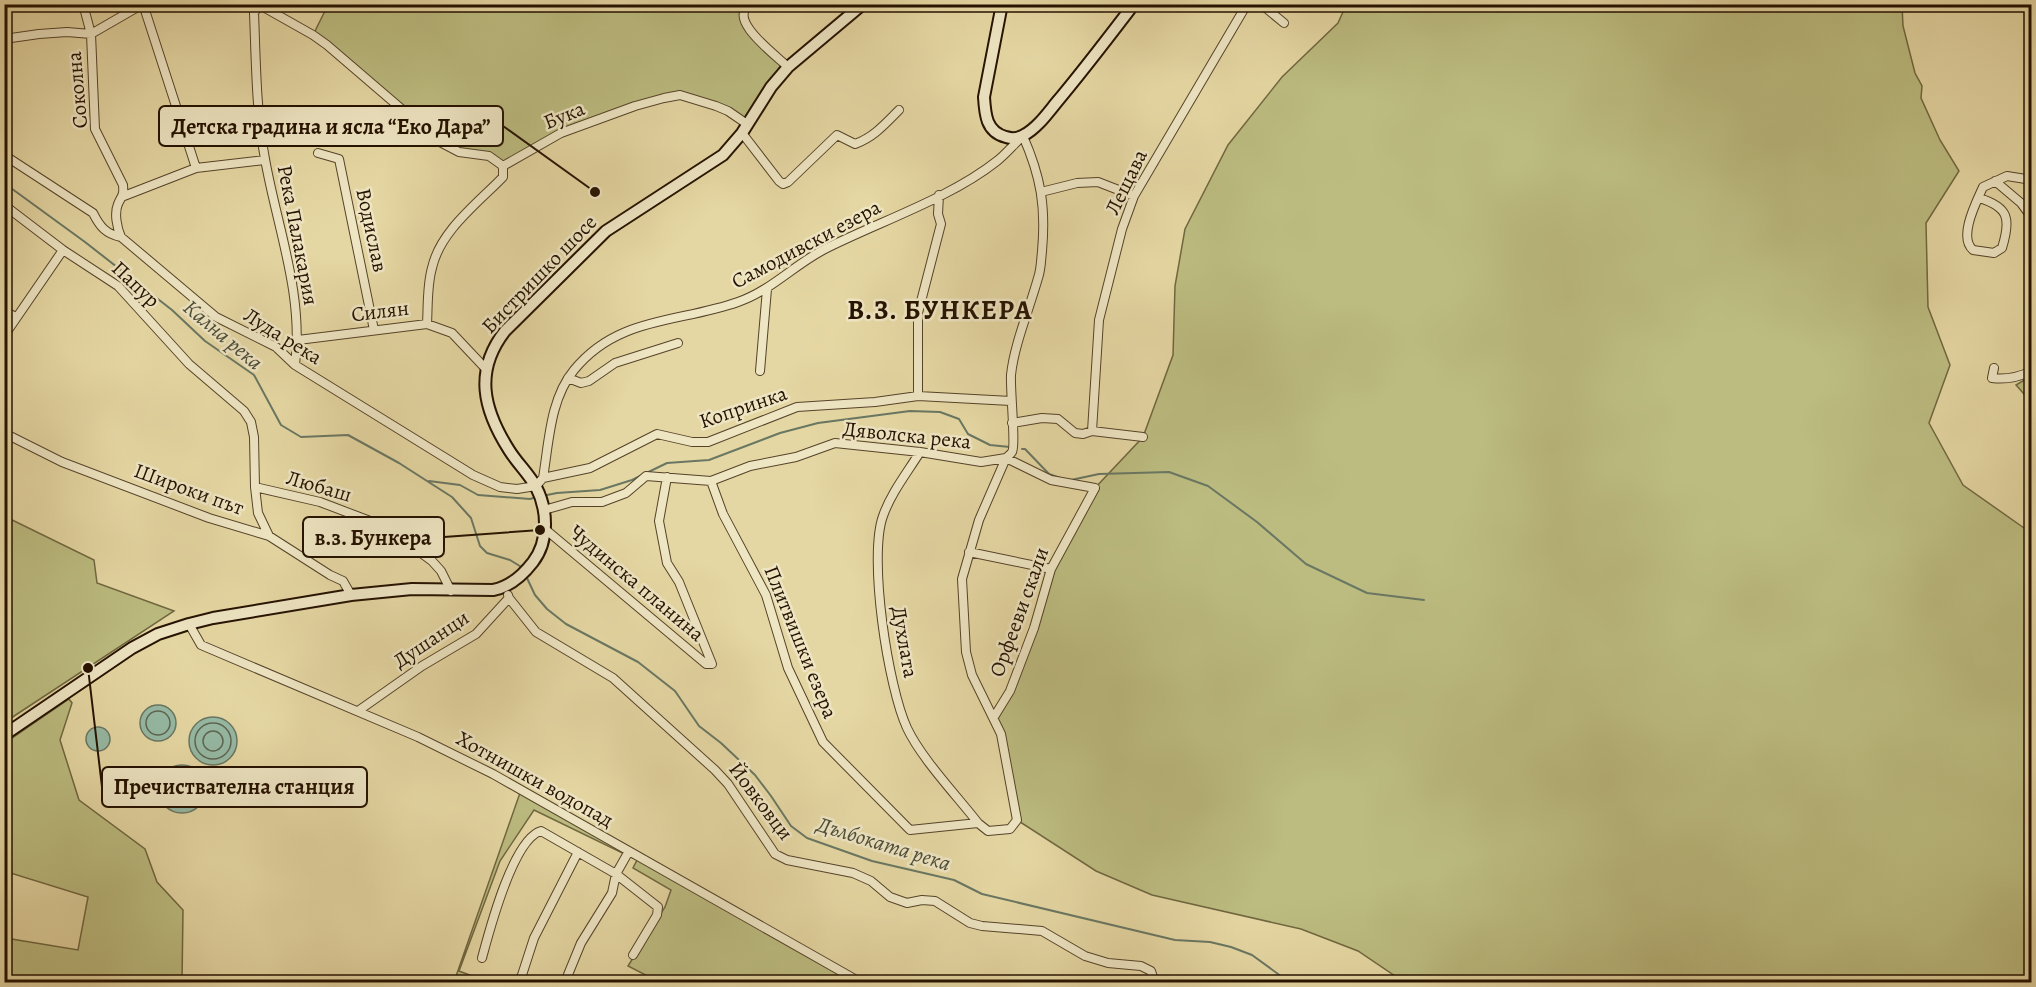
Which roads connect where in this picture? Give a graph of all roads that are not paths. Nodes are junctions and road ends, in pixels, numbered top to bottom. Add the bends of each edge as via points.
1 (83, 4) edge
2 (143, 4) edge
3 (752, 4) edge
4 (762, 4) edge
5 (781, 4) edge
6 (863, 4) edge
7 (1002, 4) edge
8 (1134, 4) edge
9 (1247, 4) edge
10 (1261, 4) edge
11 (258, 5) edge
12 (1284, 23) dead end
13 (91, 34) junction
14 (4, 39) edge
15 (788, 67) junction
16 (899, 110) dead end
17 (745, 128) junction
18 (1023, 136) junction
19 (318, 153) dead end
20 (4, 155) edge
21 (265, 160) junction
22 (503, 166) junction
23 (196, 168) junction
24 (2031, 180) edge
25 (1995, 181) junction
26 (1041, 192) junction
27 (939, 195) junction
28 (124, 196) junction
29 (1134, 196) junction
30 (1979, 198) junction
31 (4, 205) edge
32 (2031, 218) edge
33 (121, 237) junction
34 (63, 250) junction
35 (767, 289) junction
36 (4, 311) edge
37 (16, 317) junction
38 (427, 324) junction
39 (374, 330) junction
40 (4, 336) edge
41 (298, 340) junction
42 (678, 343) dead end
43 (295, 365) junction
44 (1994, 368) dead end
45 (486, 369) junction
46 (760, 371) dead end
47 (2031, 371) edge
48 (568, 378) junction
49 (918, 396) junction
50 (1011, 401) junction
51 (1012, 423) junction
52 (1092, 431) junction
53 (4, 433) edge
54 (1143, 437) dead end
55 (920, 452) junction
56 (1006, 458) junction
57 (667, 477) junction
58 (711, 481) junction
59 (539, 482) junction
60 (255, 487) junction
61 (544, 510) junction
62 (545, 529) junction
63 (269, 536) junction
64 (969, 552) junction
65 (1051, 568) junction
66 (451, 591) junction
67 (507, 593) junction
68 (351, 594) junction
69 (189, 624) junction
70 (358, 711) junction
71 (994, 717) junction
72 (4, 735) edge
73 (978, 823) junction
74 (629, 851) junction
75 (578, 852) junction
76 (616, 874) junction
77 (633, 955) dead end
78 (482, 958) dead end
79 (518, 982) edge
80 (565, 982) edge
81 (860, 982) edge
82 (1151, 982) edge

1 - 13 street, Соколна
2 - 13 street
2 - 23 street
3 - 15 street via 743,13 743,21
4 - 5 street
6 - 15 street, Бистришко шосе
7 - 18 street via 984,109 990,128 996,133 1012,138
8 - 18 street via 1075,81
9 - 29 street, Лещава
10 - 12 street
11 - 21 street, Река Палакария via 254,14 258,115
11 - 22 street via 327,45 440,142 459,152 489,156
13 - 14 street
13 - 28 street, Соколна via 94,129 123,185
15 - 17 street, Бистришко шосе
16 - 17 street via 867,140 855,144 837,135 783,184
17 - 22 street, Бука via 728,111 680,95 561,133
17 - 45 street, Бистришко шосе via 714,163 623,219 592,243 505,331 490,354
18 - 26 street
18 - 27 street, Самодивски езера via 997,161
19 - 39 street, Водислав via 339,159
20 - 33 street, Луда река via 93,213 100,227 110,235
21 - 23 street
21 - 41 street, Река Палакария via 293,292
22 - 38 street via 503,177 448,233 437,252 431,268
23 - 28 street
24 - 25 street via 2007,176
25 - 30 street via 1983,187
25 - 32 street via 2021,203
26 - 29 street via 1098,182
26 - 50 street via 1044,228 1039,275 1011,373
27 - 35 street, Самодивски езера via 824,250
27 - 49 street via 941,224 918,313
28 - 33 street via 118,205 117,228
29 - 52 street, Лещава via 1099,320
30 - 30 street via 2002,207 2007,220 2002,248 1994,253 1973,250 1966,240
31 - 34 street, Папур
33 - 43 street, Луда река via 216,317 276,347
34 - 37 street
34 - 60 street, Папур via 118,286 189,364 244,411 254,437
35 - 46 street
35 - 48 street, Самодивски езера via 737,302 649,322 623,332 585,358
36 - 37 street
37 - 40 street
38 - 39 street, Силян
38 - 45 street, Силян via 452,333
39 - 41 street, Силян
41 - 43 street, Река Палакария
42 - 48 street via 615,363 589,381 581,383
43 - 59 street, Луда река via 473,475 500,487 517,489
44 - 47 street via 1992,378 2001,379
45 - 59 street, Бистришко шосе via 488,407 495,426 509,450
48 - 59 street, Самодивски езера via 555,409
49 - 50 street, Копринка
49 - 59 street, Копринка via 797,407 708,442 657,434 590,468
50 - 51 street
51 - 52 street via 1058,419 1075,433
51 - 56 street via 1015,443
52 - 54 street
53 - 63 street, Широки път via 62,462 209,518
55 - 56 street, Дяволска река via 981,462
55 - 58 street, Дяволска река via 835,443
55 - 73 street, Духлата via 882,518 878,557 880,604 897,700 907,727 916,745
56 - 64 street
56 - 65 street, Орфееви скали via 1051,480 1095,488
57 - 58 street, Дяволска река
57 - 61 street, Дяволска река via 646,476 626,493 602,502 572,502
57 - 62 street, Чудинска планина via 659,521 667,563 679,582 712,663 706,664
58 - 73 street, Плитвишки езера via 723,514 766,595 788,668 823,742 910,830
59 - 61 street, Бистришко шосе
60 - 63 street, Папур via 258,513
60 - 66 street, Любаш via 320,502 386,527 437,566
61 - 62 street, Бистришко шосе
62 - 67 street, Бистришко шосе via 539,554
63 - 68 street, Широки път via 343,581
64 - 65 street
64 - 71 street via 962,579 966,652 972,675
65 - 71 street, Орфееви скали via 1010,691
66 - 67 street
66 - 68 street via 412,589
67 - 70 street, Душанци via 476,634
67 - 82 street, Йовковци via 536,632 613,678 715,770 775,854 852,873 907,903 935,901 970,923 1042,931 1085,957 1141,966 1151,971
68 - 69 street
69 - 70 street, Хотнишки водопад via 201,645
69 - 72 street via 132,648
70 - 74 street, Хотнишки водопад via 494,774
71 - 73 street via 1001,734 1017,820 1010,829 996,831 988,831
74 - 76 street
74 - 81 street, Хотнишки водопад
75 - 76 street
75 - 78 street via 544,832 534,834 512,865
75 - 79 street via 534,938
76 - 77 street via 658,907
76 - 80 street via 612,893 581,944

